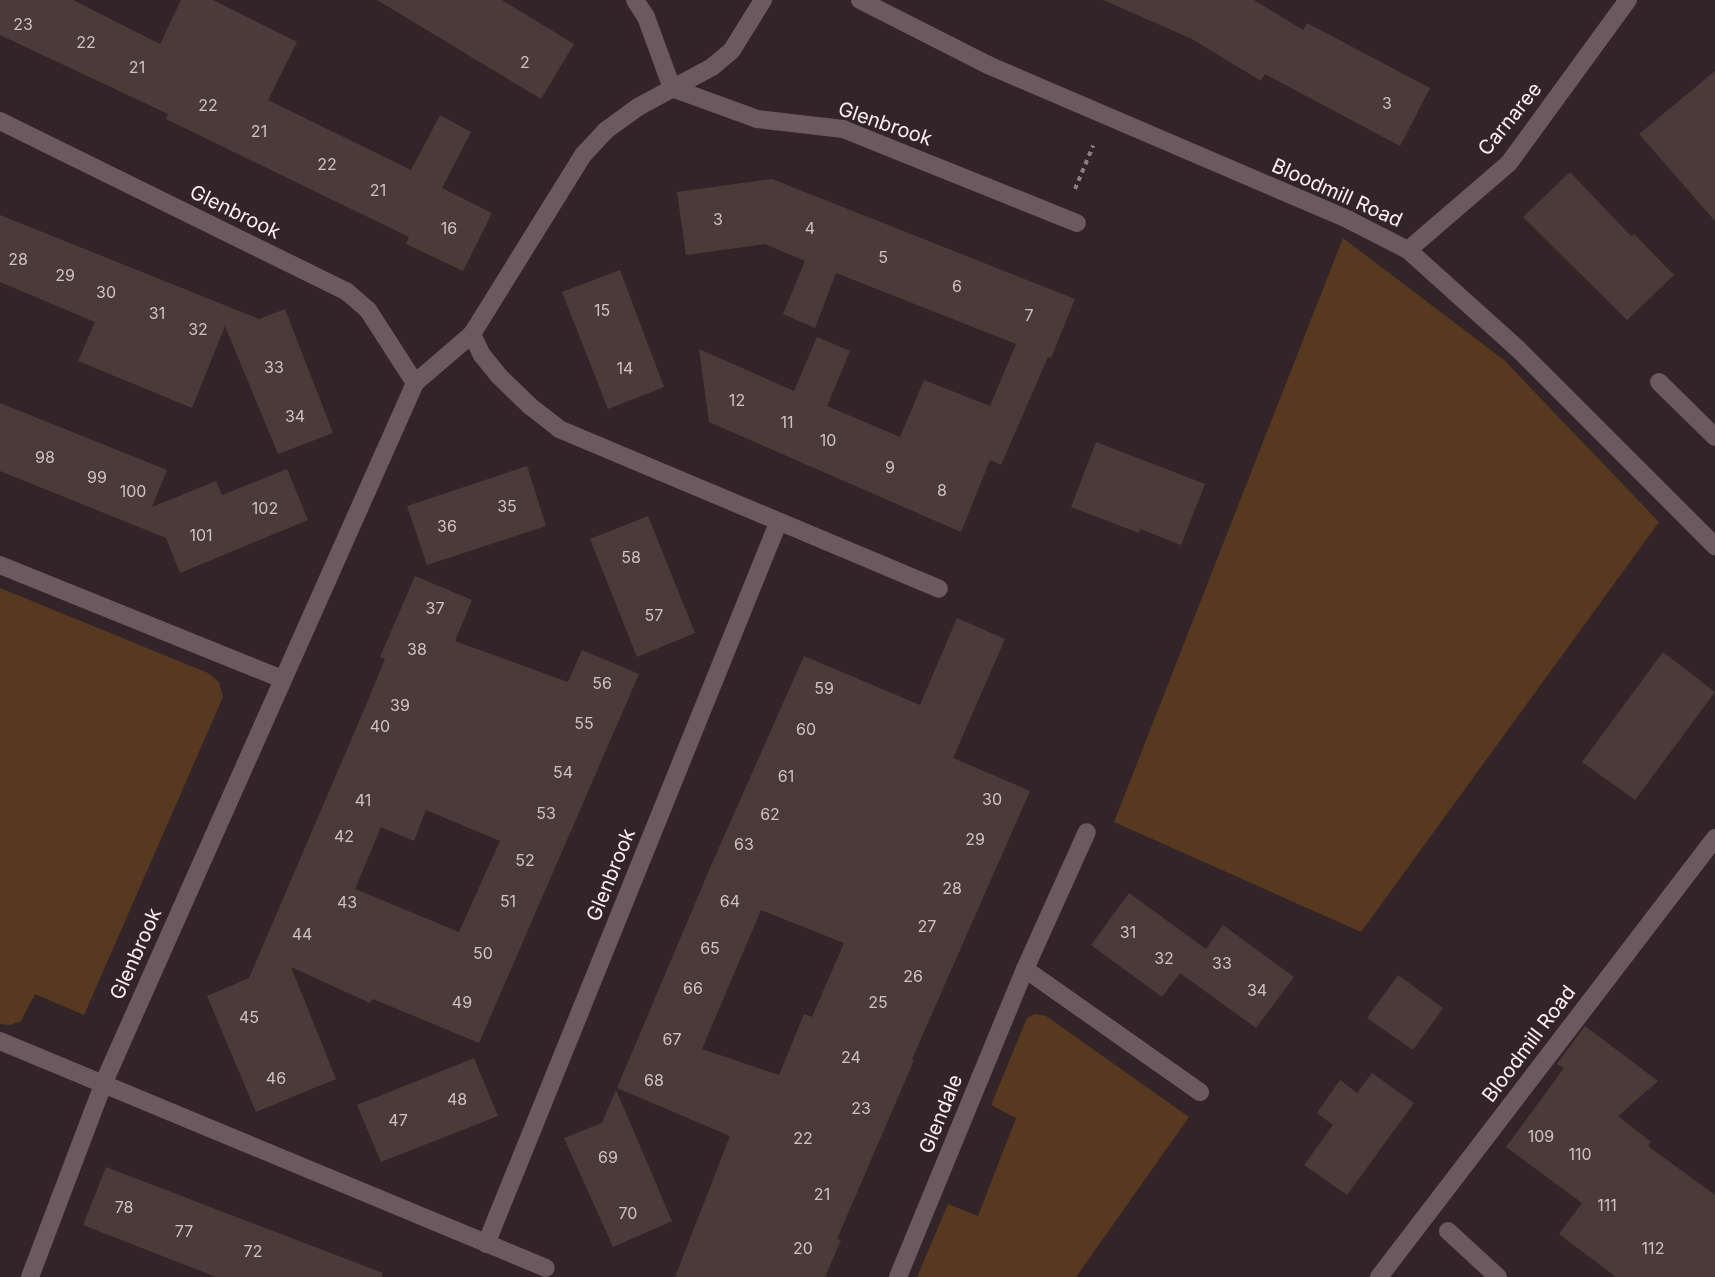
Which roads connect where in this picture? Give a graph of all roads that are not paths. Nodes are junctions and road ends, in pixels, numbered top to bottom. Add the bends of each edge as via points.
1 (635, 0) edge
2 (763, 0) edge
3 (860, 0) edge
4 (1628, 0) edge
5 (672, 88) junction
6 (0, 121) edge
7 (1070, 220) road end
8 (1408, 250) junction
9 (472, 334) junction
10 (1659, 382) dead end
11 (415, 383) junction
12 (1715, 436) edge
13 (778, 523) junction
14 (1715, 546) edge
15 (0, 565) edge
16 (939, 589) dead end
17 (282, 679) junction
18 (1087, 832) dead end
19 (1715, 838) edge
20 (1025, 969) junction
21 (0, 1041) edge
22 (104, 1082) junction
23 (1200, 1092) dead end
24 (1448, 1231) dead end
25 (486, 1244) junction
26 (546, 1268) dead end
27 (30, 1277) edge
28 (898, 1277) edge
29 (1379, 1277) edge
30 (1498, 1277) edge

1 - 5 street via 646,17
2 - 5 street, Glenbrook via 732,50 712,67
3 - 8 street, Bloodmill Road via 998,69 1349,220
4 - 8 street, Carnaree via 1509,163
5 - 7 street, Glenbrook via 757,119 843,129
5 - 9 street, Glenbrook via 605,131 583,155
6 - 11 street, Glenbrook via 346,291 368,310
8 - 14 street, Bloodmill Road via 1518,349
9 - 11 street, Glenbrook
9 - 13 street via 499,376 559,429
10 - 12 street
11 - 17 street, Glenbrook
13 - 16 street
13 - 25 street, Glenbrook
15 - 17 street
17 - 22 street, Glenbrook
18 - 20 street, Glendale
19 - 29 street, Bloodmill Road
20 - 23 street
20 - 28 street, Glendale
21 - 22 street
22 - 25 street
22 - 27 street, Glenbrook
24 - 30 street
25 - 26 street

